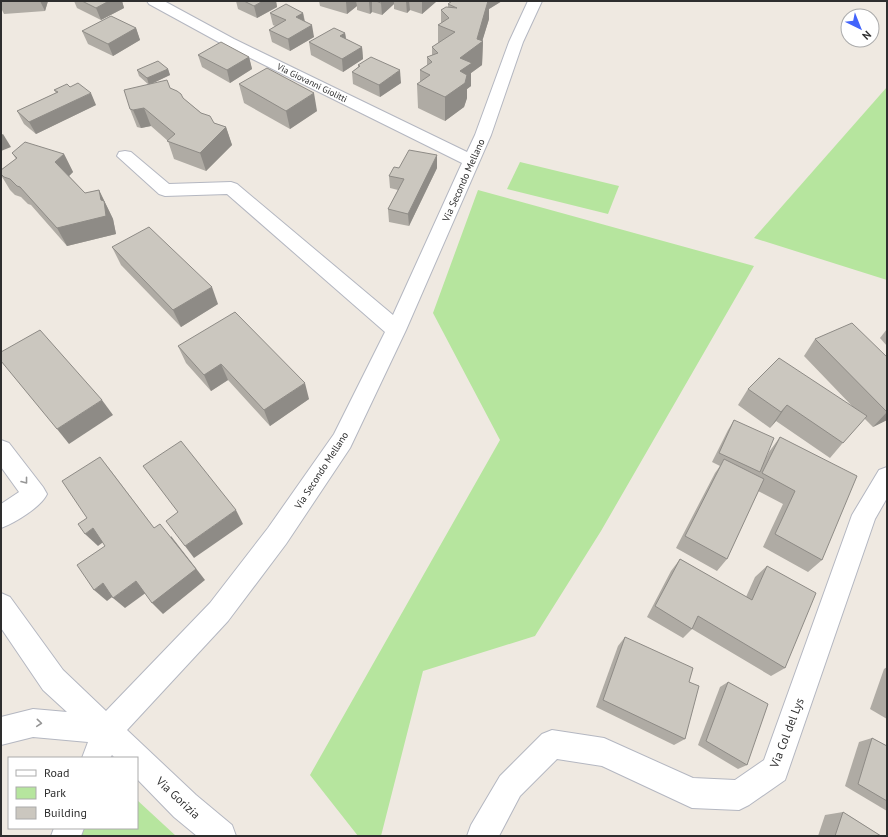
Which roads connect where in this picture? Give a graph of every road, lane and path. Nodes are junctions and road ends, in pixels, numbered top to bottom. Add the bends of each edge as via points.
1 (154, 1) edge
2 (535, 1) edge
3 (125, 156) dead end
4 (471, 161) junction
5 (396, 330) junction
6 (1, 450) edge
7 (887, 477) edge
8 (1, 517) edge
9 (1, 606) edge
10 (107, 730) junction
11 (1, 731) edge
12 (96, 757) edge
13 (134, 757) edge
14 (138, 761) edge
15 (221, 836) edge
16 (482, 836) edge

1 - 4 street, Via Giovanni Giolitti via 229,42
2 - 4 street, Via Secondo Mellano via 516,42 483,136
3 - 5 street via 165,190 231,188
4 - 5 street, Via Secondo Mellano
5 - 10 street, Via Secondo Mellano via 342,441 277,536 219,612
6 -> 8 street via 35,494
7 - 16 street, Via Col del Lys via 864,516 775,770 739,795 692,793 604,752 552,744 510,786
9 - 10 street, Via Gorizia via 53,680
11 -> 10 street via 33,723
10 - 12 street
10 - 13 street, Via Gorizia
14 - 15 street, Via Gorizia via 184,806

